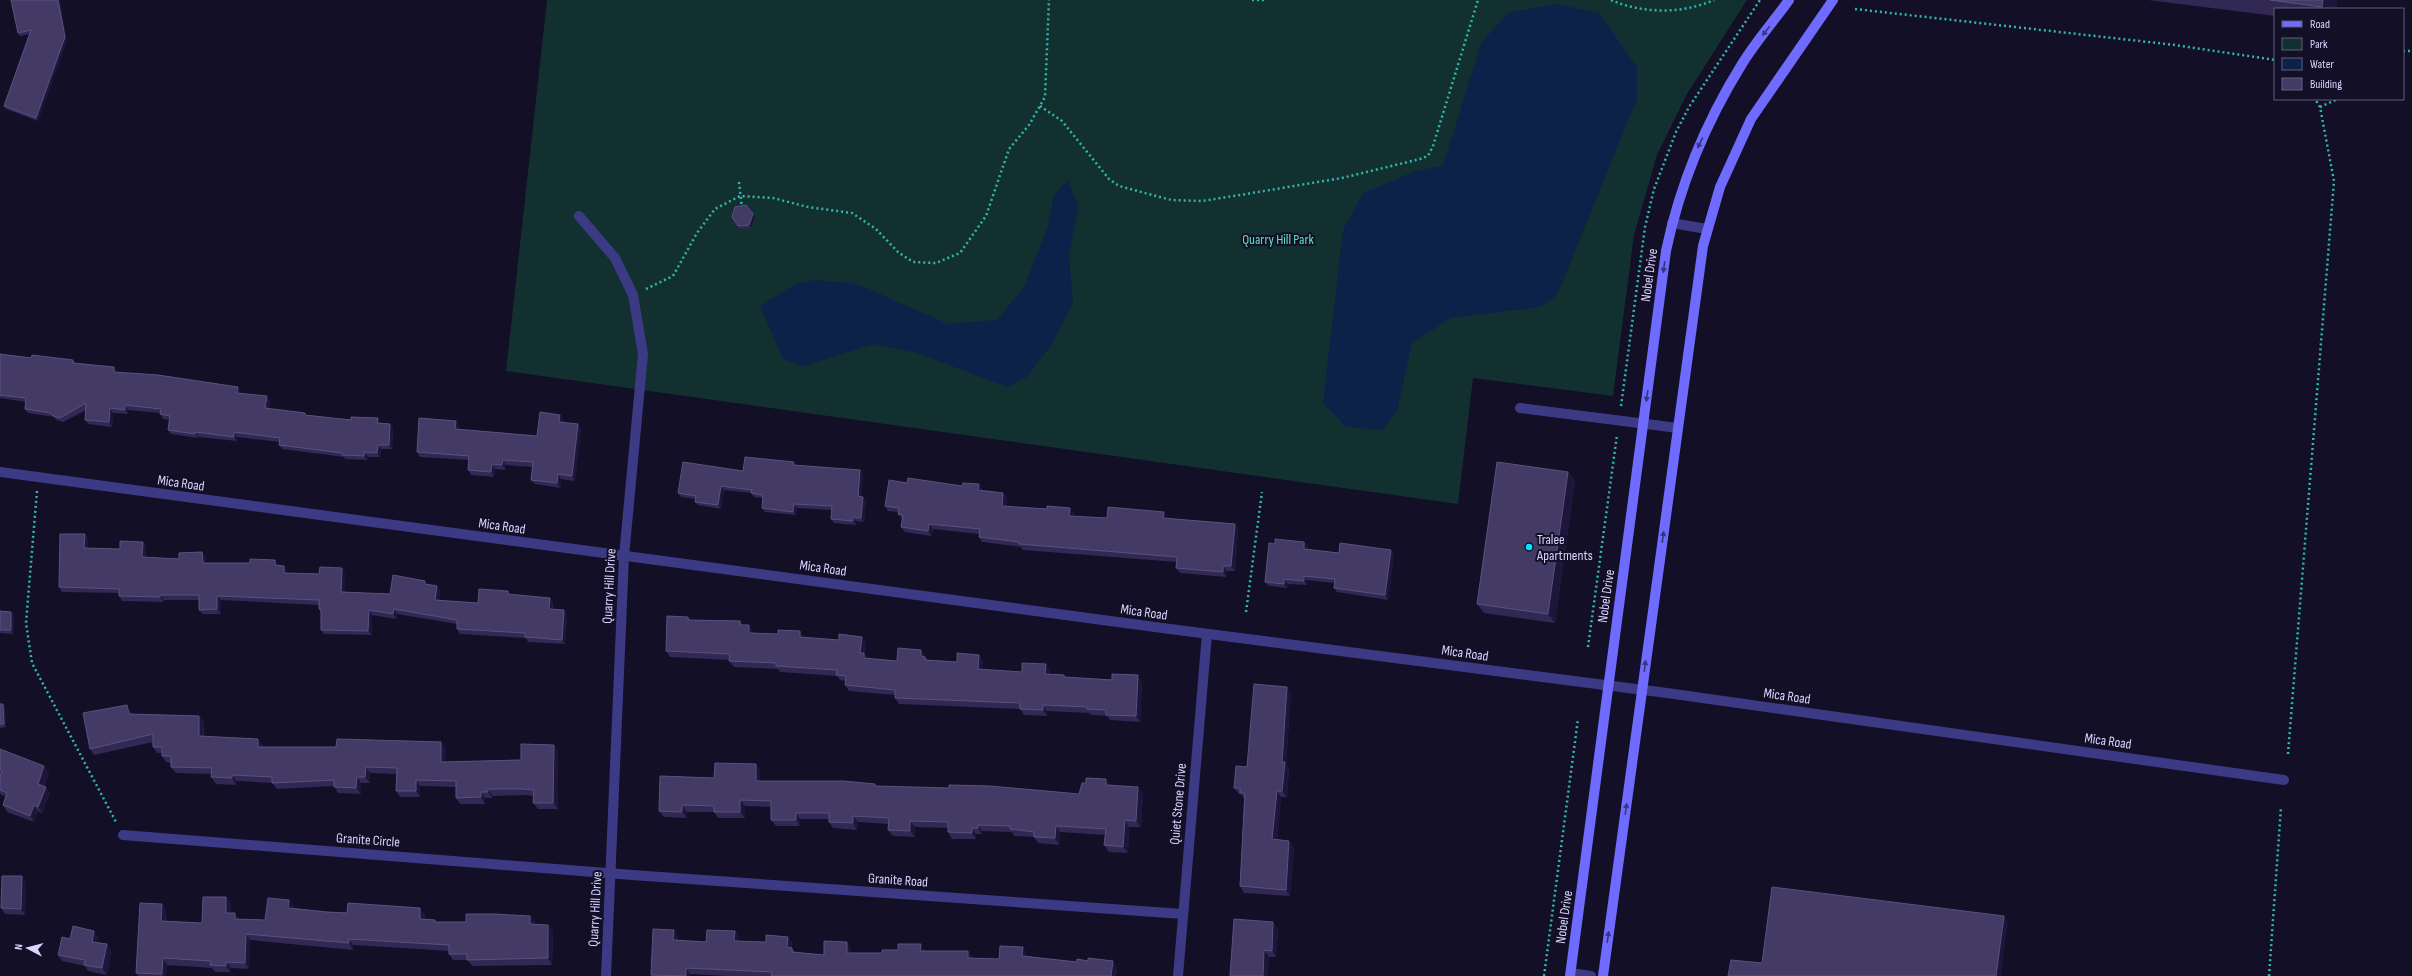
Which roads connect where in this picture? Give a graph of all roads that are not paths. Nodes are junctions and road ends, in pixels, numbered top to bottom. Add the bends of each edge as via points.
1 (1789, 0) edge
2 (1833, 0) edge
3 (579, 216) dead end
4 (1672, 223) junction
5 (1707, 230) junction
6 (1520, 408) dead end
7 (1643, 424) junction
8 (1678, 428) junction
9 (0, 472) edge
10 (624, 556) junction
11 (1206, 634) junction
12 (1608, 686) junction
13 (1642, 690) junction
14 (2284, 780) dead end
15 (123, 835) road end
16 (611, 873) junction
17 (1183, 914) junction
18 (1570, 975) edge
19 (606, 976) edge
20 (1178, 976) edge
21 (1591, 976) edge
22 (1603, 976) edge

1 -> 4 street, Nobel Drive via 1743,62 1719,102 1696,151
2 - 5 street via 1751,119 1720,187
3 - 10 street, Quarry Hill Drive via 615,258 633,295 643,354
4 - 5 street
4 -> 7 street, Nobel Drive
5 - 8 street
6 - 7 street
7 - 8 street
7 - 12 street, Nobel Drive
13 -> 8 street
9 - 10 street, Mica Road
10 - 11 street, Mica Road
10 - 16 street, Quarry Hill Drive
11 - 12 street, Mica Road
11 - 17 street, Quiet Stone Drive
12 - 13 street, Mica Road
12 - 18 street, Nobel Drive
13 - 14 street, Mica Road
22 -> 13 street
15 - 16 street, Granite Circle
16 - 17 street, Granite Road
16 - 19 street, Quarry Hill Drive
17 - 20 street, Quiet Stone Drive
18 - 21 street, Nobel Drive

